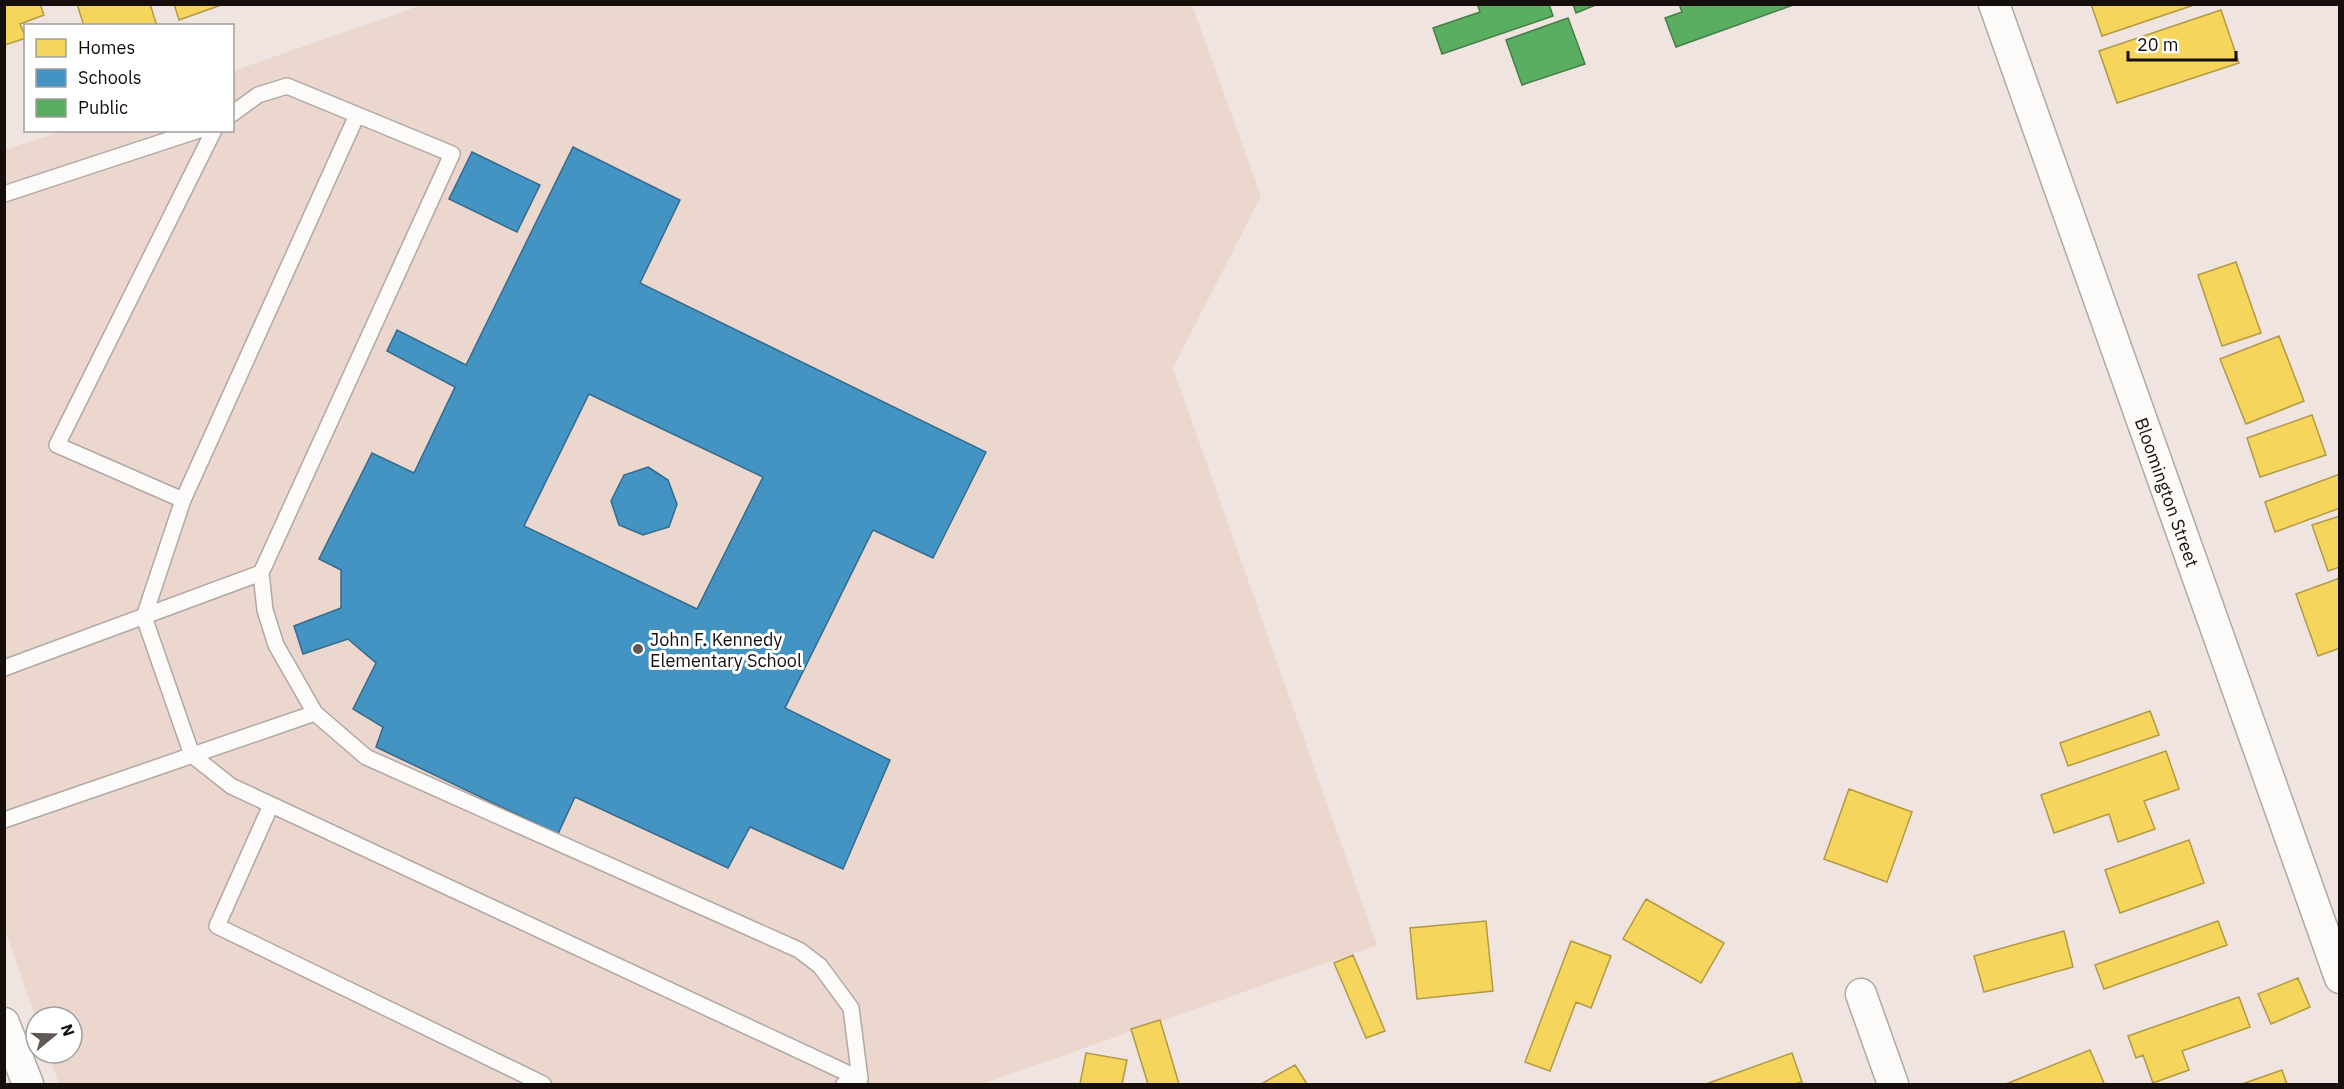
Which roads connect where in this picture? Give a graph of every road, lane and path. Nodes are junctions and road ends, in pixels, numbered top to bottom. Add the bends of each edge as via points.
1 (1994, 4) edge
2 (234, 113) edge
3 (357, 115) junction
4 (193, 132) edge
5 (213, 132) edge
6 (4, 194) edge
7 (183, 500) junction
8 (261, 573) junction
9 (144, 616) junction
10 (4, 668) edge
11 (315, 713) junction
12 (192, 755) junction
13 (271, 805) junction
14 (4, 820) edge
15 (2340, 978) edge
16 (1861, 994) dead end
17 (4, 1023) edge
18 (860, 1079) junction
19 (28, 1084) edge
20 (543, 1084) edge
21 (844, 1084) edge
22 (1893, 1084) edge

1 - 15 street, Bloomington Street
2 - 3 lane via 258,95 287,86
3 - 7 lane
3 - 8 lane via 452,154
4 - 6 lane
5 - 7 lane via 57,445
7 - 9 lane
8 - 9 lane
8 - 11 lane via 276,645
9 - 10 lane
9 - 12 lane
11 - 12 lane
11 - 18 lane via 366,757 799,950 820,966 851,1008
12 - 13 lane via 231,786
12 - 14 lane
13 - 18 lane
13 - 20 lane via 217,926
16 - 22 street
17 - 19 street
18 - 21 lane

